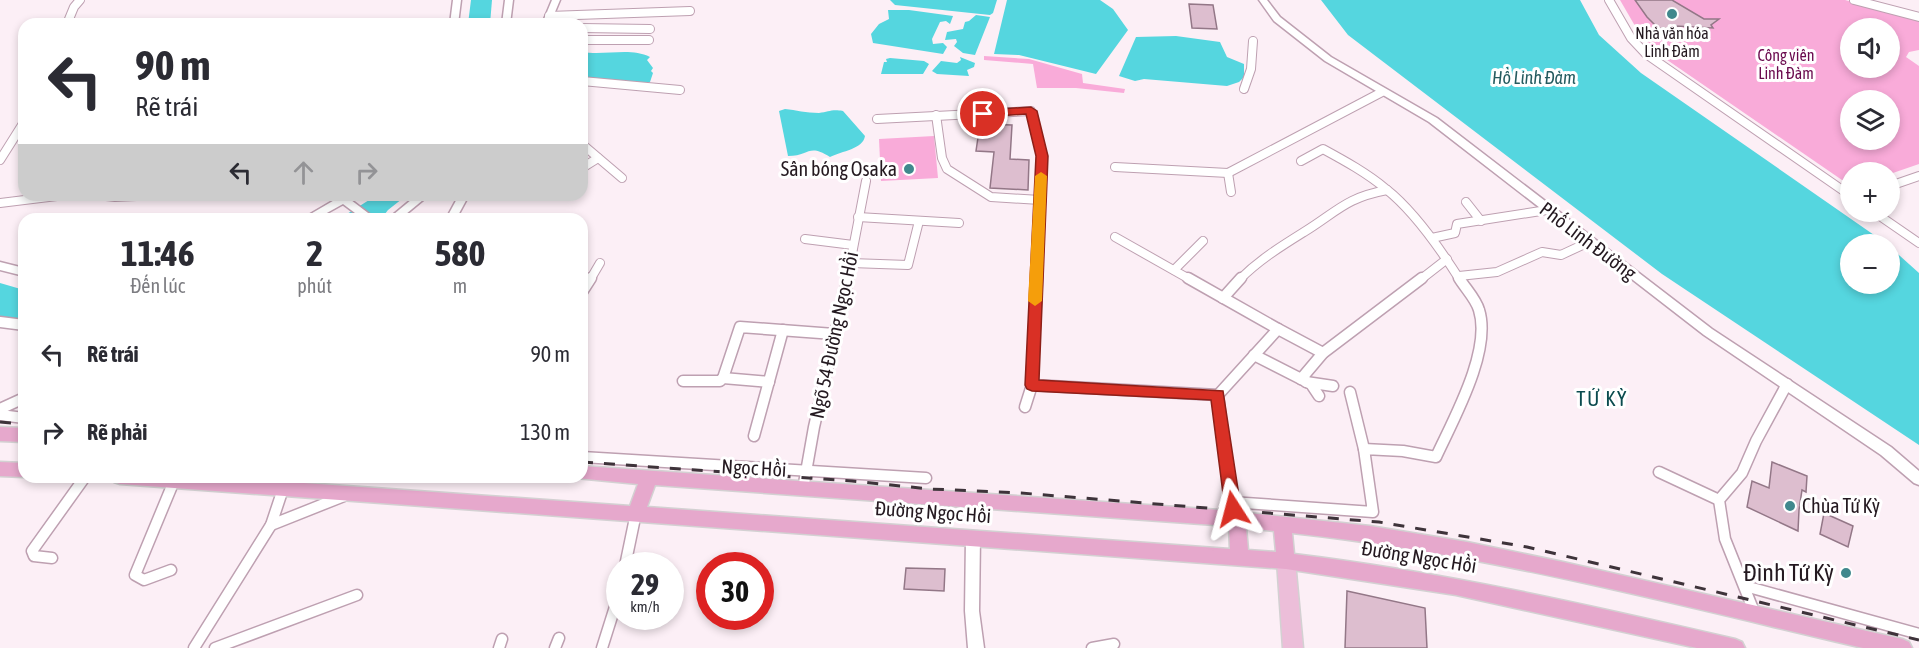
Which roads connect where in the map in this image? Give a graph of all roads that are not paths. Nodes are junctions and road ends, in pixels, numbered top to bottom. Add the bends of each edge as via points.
1 (80, 0) edge
2 (457, 0) edge
3 (508, 0) edge
4 (556, 0) edge
5 (1263, 0) edge
6 (1609, 0) edge
7 (1854, 0) edge
8 (690, 11) dead end
9 (1919, 17) edge
10 (69, 18) edge
11 (455, 18) edge
12 (506, 18) edge
13 (549, 18) edge
14 (580, 18) edge
15 (588, 28) edge
16 (650, 29) dead end
17 (588, 39) edge
18 (649, 40) dead end
19 (1253, 41) dead end
20 (588, 82) edge
21 (1244, 89) dead end
22 (680, 90) dead end
23 (1382, 92) junction
24 (936, 115) junction
25 (877, 119) dead end
26 (18, 132) edge
27 (588, 147) edge
28 (598, 158) junction
29 (0, 160) edge
30 (1301, 161) dead end
31 (588, 164) edge
32 (1115, 167) dead end
33 (1228, 173) junction
34 (1919, 176) edge
35 (622, 178) dead end
36 (866, 181) dead end
37 (1900, 183) edge
38 (1840, 188) edge
39 (1387, 190) junction
40 (1230, 192) dead end
41 (18, 200) edge
42 (1040, 200) junction
43 (341, 201) edge
44 (348, 201) edge
45 (416, 201) edge
46 (0, 202) edge
47 (1466, 202) dead end
48 (1547, 210) junction
49 (319, 213) edge
50 (363, 213) edge
51 (401, 213) edge
52 (858, 217) junction
53 (919, 221) junction
54 (1481, 221) junction
55 (1889, 222) edge
56 (959, 224) dead end
57 (1115, 237) dead end
58 (1432, 238) junction
59 (805, 239) dead end
60 (1203, 241) dead end
61 (1589, 242) junction
62 (1919, 243) edge
63 (854, 245) junction
64 (1447, 259) junction
65 (600, 263) dead end
66 (851, 263) junction
67 (0, 266) edge
68 (18, 270) edge
69 (1174, 270) junction
70 (1459, 276) junction
71 (588, 282) edge
72 (1223, 298) junction
73 (0, 322) edge
74 (18, 324) edge
75 (783, 330) junction
76 (1281, 331) junction
77 (834, 334) junction
78 (1323, 353) junction
79 (1254, 355) junction
80 (723, 378) junction
81 (683, 381) dead end
82 (769, 382) junction
83 (1306, 382) junction
84 (1787, 384) junction
85 (1032, 385) junction
86 (1333, 386) dead end
87 (1350, 392) dead end
88 (1218, 395) junction
89 (1319, 396) dead end
90 (18, 401) edge
91 (1025, 407) dead end
92 (0, 410) edge
93 (0, 416) edge
94 (18, 418) edge
95 (0, 434) edge
96 (18, 435) edge
97 (754, 436) dead end
98 (1364, 449) junction
99 (588, 457) edge
100 (0, 469) edge
101 (18, 470) edge
102 (805, 470) junction
103 (1659, 472) dead end
104 (588, 473) edge
105 (649, 478) junction
106 (926, 478) dead end
107 (1919, 479) edge
108 (81, 483) edge
109 (173, 483) edge
110 (201, 483) edge
111 (282, 489) junction
112 (803, 489) junction
113 (363, 494) junction
114 (1719, 500) junction
115 (1231, 502) junction
116 (636, 513) junction
117 (1237, 520) junction
118 (1282, 523) junction
119 (271, 525) junction
120 (973, 537) junction
121 (628, 552) edge
122 (1240, 557) junction
123 (52, 558) dead end
124 (1286, 561) junction
125 (171, 570) dead end
126 (1745, 586) junction
127 (357, 595) dead end
128 (1755, 614) junction
129 (608, 630) edge
130 (1919, 633) edge
131 (1114, 644) dead end
132 (195, 648) edge
133 (215, 648) edge
134 (602, 648) edge
135 (976, 648) edge
136 (1092, 648) edge
137 (1293, 648) edge
138 (1735, 648) edge
139 (1902, 648) edge

1 - 10 street
2 - 11 street
3 - 12 street
4 - 13 street
5 - 23 street, Phố Linh Đường via 1277,20 1328,59
6 - 38 street via 1631,38 1646,54
7 - 9 street
8 - 14 street
15 - 16 street
17 - 18 street
19 - 21 street via 1251,69
20 - 22 street
23 - 33 street
23 - 48 street, Phố Linh Đường via 1433,120
24 - 25 street
24 - 42 street via 946,169 992,197
24 - 42 street via 1031,111 1042,156
26 - 29 street
27 - 28 street
28 - 31 street
28 - 35 street
30 - 39 street via 1323,149
32 - 33 street
33 - 40 street
34 - 37 street
36 - 52 street, Ngõ 54 Đường Ngọc Hồi
39 - 58 street
39 - 72 street via 1341,205 1283,242 1247,269
41 - 46 street
42 - 85 street
43 - 49 street
44 - 50 street
45 - 51 street
47 - 54 street
48 - 54 street
48 - 61 street, Phố Linh Đường
52 - 53 street
52 - 63 street, Ngõ 54 Đường Ngọc Hồi
53 - 56 street
53 - 66 street via 908,265
54 - 58 street via 1456,224 1455,233
55 - 62 street
57 - 69 street
58 - 64 street
59 - 63 street
60 - 69 street
61 - 70 street via 1561,255 1542,252 1497,272
61 - 84 street, Phố Linh Đường via 1708,332
63 - 66 street, Ngõ 54 Đường Ngọc Hồi
64 - 70 street
64 - 78 street
65 - 71 street
66 - 77 street, Ngõ 54 Đường Ngọc Hồi
67 - 68 street
69 - 72 street
70 - 98 street via 1479,310 1481,338 1474,372 1436,457
72 - 76 street
73 - 74 street
75 - 77 street
75 - 80 street via 740,327
75 - 82 street
76 - 78 street
76 - 79 street
77 - 102 street, Ngõ 54 Đường Ngọc Hồi
78 - 83 street
79 - 83 street
79 - 88 street
80 - 81 street
80 - 82 street
82 - 97 street
83 - 86 street
83 - 89 street
84 - 107 street, Phố Linh Đường via 1886,451
84 - 114 street via 1742,473
85 - 88 street
85 - 91 street
87 - 98 street
88 - 115 street
90 - 92 street
93 - 94 street
95 - 96 highway
98 - 115 street via 1373,512
99 - 102 street, Ngọc Hồi
100 - 101 highway
102 - 106 street, Ngọc Hồi
102 - 112 street, Ngõ 54 Đường Ngọc Hồi
103 - 114 street
104 - 105 highway, Đường Ngọc Hồi
105 - 112 highway, Đường Ngọc Hồi
105 - 116 highway
108 - 123 street via 32,551 34,556
109 - 125 street via 135,575 144,580
110 - 111 highway, Đường Ngọc Hồi
111 - 113 highway, Đường Ngọc Hồi
111 - 119 street
112 - 117 highway, Đường Ngọc Hồi
113 - 116 highway, Đường Ngọc Hồi
113 - 119 street via 344,495
114 - 126 street via 1725,539
115 - 117 street
116 - 120 highway, Đường Ngọc Hồi
116 - 121 street
117 - 118 highway, Đường Ngọc Hồi
117 - 122 highway
118 - 124 highway
118 - 128 highway, Đường Ngọc Hồi via 1467,550
119 - 132 street
120 - 122 highway, Đường Ngọc Hồi
120 - 135 street
122 - 124 highway, Đường Ngọc Hồi
124 - 137 main road
124 - 138 highway, Đường Ngọc Hồi via 1476,589
126 - 128 street
126 - 130 street via 1806,600 1863,621
127 - 133 street
128 - 139 highway, Đường Ngọc Hồi
129 - 134 street
131 - 136 street

